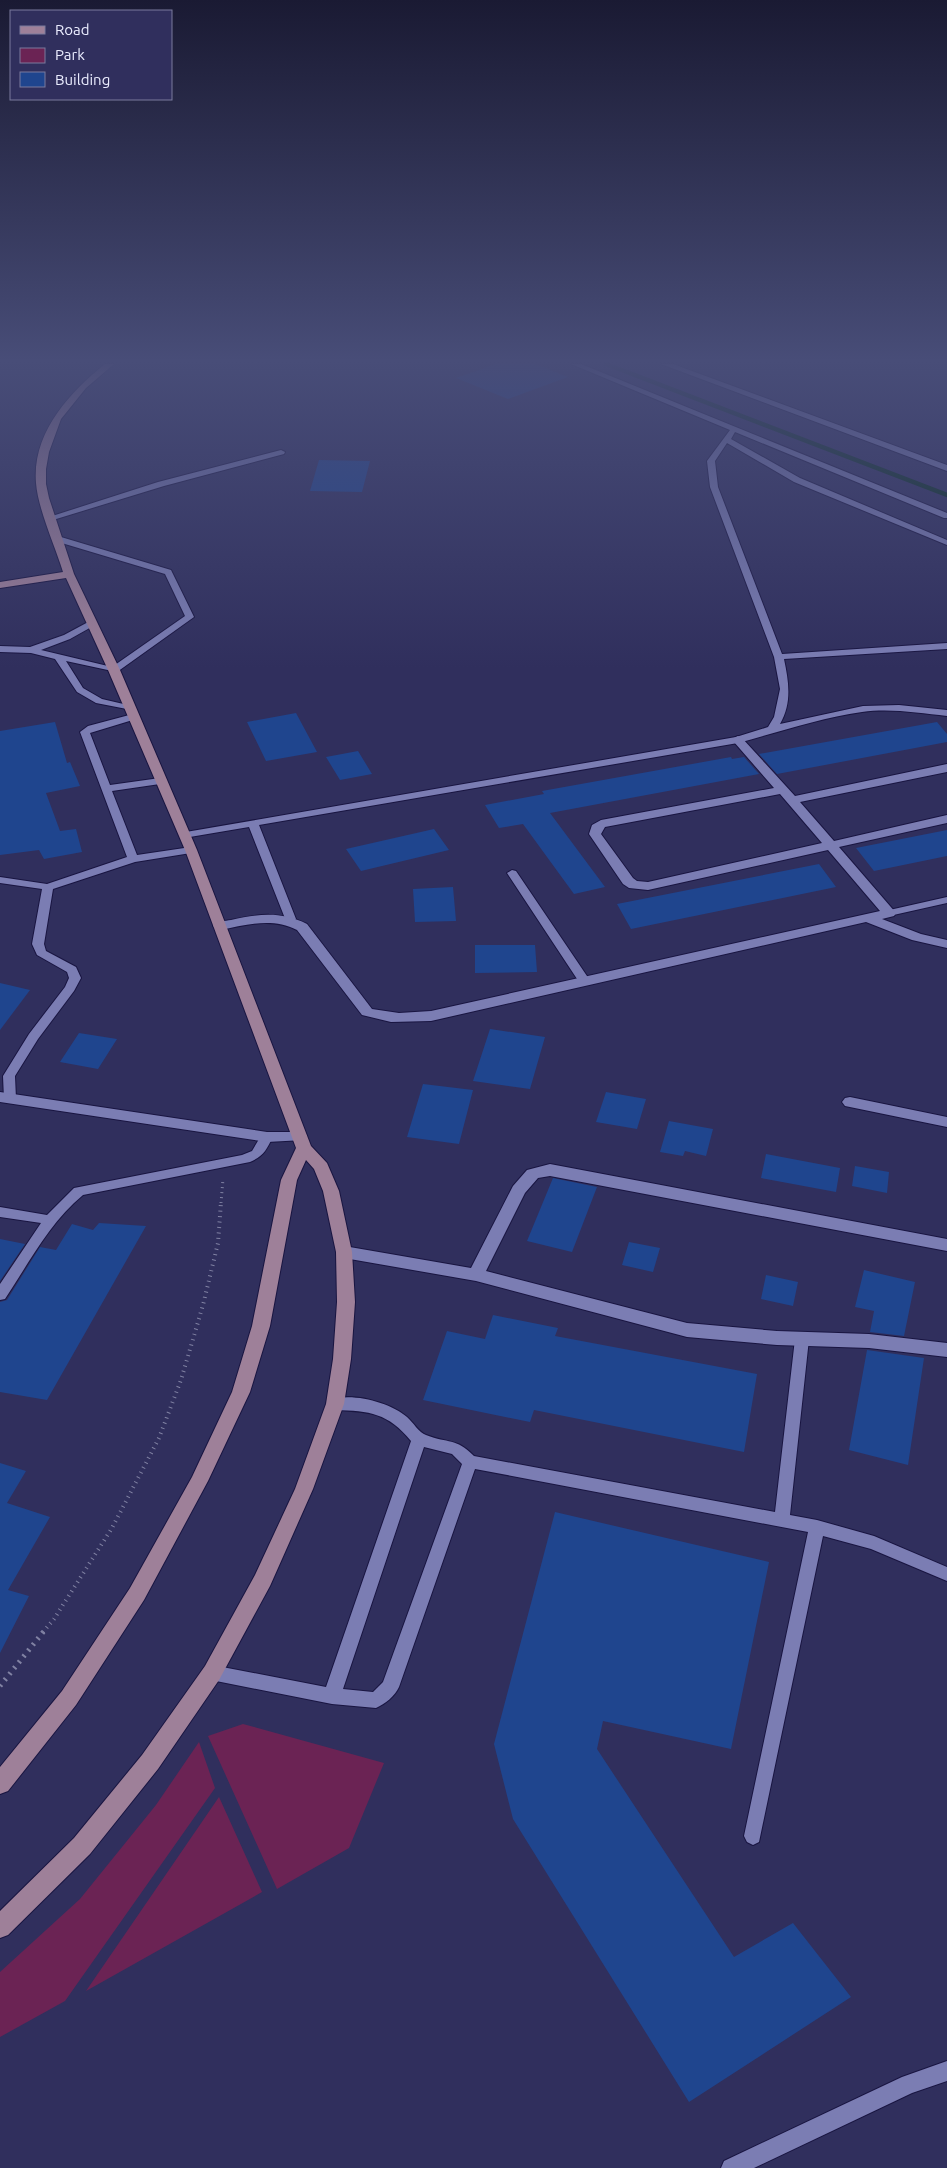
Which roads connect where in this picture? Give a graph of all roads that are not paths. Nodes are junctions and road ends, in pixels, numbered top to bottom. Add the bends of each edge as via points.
1 (42, 465) edge
2 (232, 465) edge
3 (711, 465) edge
4 (771, 465) edge
5 (823, 465) edge
6 (947, 516) edge
7 (50, 518) junction
8 (58, 539) junction
9 (947, 543) edge
10 (70, 574) junction
11 (0, 585) edge
12 (92, 623) junction
13 (947, 646) edge
14 (0, 649) edge
15 (31, 650) junction
16 (58, 656) junction
17 (779, 657) junction
18 (114, 670) junction
19 (131, 712) junction
20 (947, 713) edge
21 (772, 729) junction
22 (738, 740) junction
23 (947, 768) edge
24 (160, 781) junction
25 (107, 789) junction
26 (787, 795) junction
27 (947, 819) edge
28 (253, 824) junction
29 (184, 835) junction
30 (831, 846) junction
31 (191, 850) junction
32 (133, 859) junction
33 (512, 873) dead end
34 (0, 880) edge
35 (48, 887) junction
36 (947, 900) edge
37 (889, 914) junction
38 (290, 919) junction
39 (870, 919) junction
40 (220, 926) junction
41 (947, 944) edge
42 (585, 982) junction
43 (5, 1098) edge
44 (850, 1102) dead end
45 (947, 1122) edge
46 (267, 1138) junction
47 (302, 1142) junction
48 (0, 1212) edge
49 (51, 1220) junction
50 (947, 1245) edge
51 (344, 1252) junction
52 (476, 1275) junction
53 (0, 1295) edge
54 (802, 1339) junction
55 (947, 1350) edge
56 (335, 1404) junction
57 (419, 1440) junction
58 (470, 1462) junction
59 (782, 1520) junction
60 (817, 1527) junction
61 (947, 1574) edge
62 (212, 1673) junction
63 (332, 1696) junction
64 (0, 1784) edge
65 (753, 1836) dead end
66 (0, 1927) edge
67 (947, 2071) edge
68 (731, 2168) edge

1 - 7 main road via 41,484
2 - 7 lane
3 - 17 lane via 714,487
4 - 9 lane via 797,480
5 - 6 lane
7 - 8 main road
8 - 10 main road
8 - 18 lane via 168,572 190,617
10 - 11 main road
10 - 12 main road
12 - 15 lane via 67,637
12 - 18 main road
13 - 17 lane
14 - 15 lane
15 - 16 lane
16 - 18 lane
16 - 19 lane via 80,690 99,701
17 - 21 lane via 785,688 779,717
18 - 19 main road
19 - 24 main road
19 - 25 lane via 85,732
20 - 21 lane via 899,708 863,709
21 - 22 lane
22 - 26 street
22 - 28 lane
23 - 26 street
24 - 25 lane
24 - 29 main road
25 - 32 lane
26 - 30 street
26 - 30 street via 601,824 595,834 628,881 641,886
27 - 30 street
28 - 29 lane
28 - 38 lane
29 - 31 main road
30 - 37 street
31 - 32 lane
31 - 40 main road
32 - 35 lane
33 - 42 lane
34 - 35 lane
35 - 43 lane via 38,944 42,953 72,970 75,978 9,1076
36 - 37 lane
37 - 39 street
38 - 40 street via 272,918
38 - 42 street via 302,927 367,1012 383,1018 431,1016
39 - 41 street via 917,937
39 - 42 street
40 - 47 main road
43 - 46 street
44 - 45 street
46 - 47 street
46 - 49 lane via 257,1154 245,1159 78,1190
47 - 51 main road via 322,1167 331,1191
47 - 64 main road via 289,1180 261,1326 241,1392 199,1480 137,1594 74,1690
48 - 49 lane
49 - 53 lane
50 - 52 street via 550,1170 533,1174 519,1190
51 - 52 street
51 - 56 main road via 346,1302
52 - 54 street via 687,1330
54 - 55 street via 870,1341
54 - 59 lane
56 - 57 lane via 362,1404 390,1412 408,1424
56 - 62 main road via 296,1508 263,1580
57 - 58 lane via 457,1449
57 - 63 lane
58 - 59 lane
58 - 63 lane via 390,1687 376,1700
59 - 60 lane
60 - 61 lane via 874,1543
60 - 65 lane
62 - 63 lane
62 - 66 main road via 150,1762 82,1846
67 - 68 lane via 909,2084

